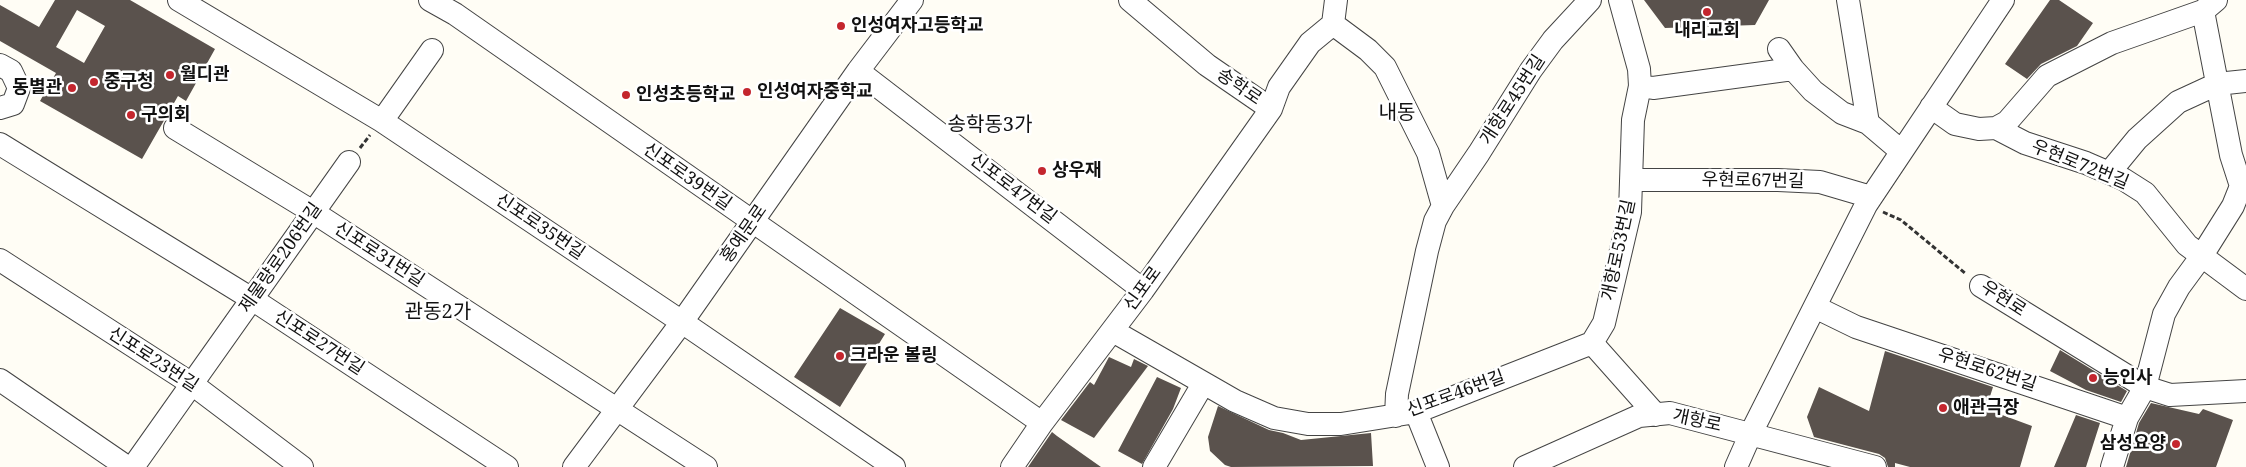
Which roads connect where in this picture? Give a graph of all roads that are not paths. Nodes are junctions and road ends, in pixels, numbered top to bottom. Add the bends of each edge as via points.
1 (179, 0) edge
2 (430, 0) edge
3 (912, 0) edge
4 (1130, 0) edge
5 (1336, 0) edge
6 (1590, 0) edge
7 (1620, 0) edge
8 (1848, 0) edge
9 (2003, 0) edge
10 (2209, 6) edge
11 (1333, 24) junction
12 (1779, 49) dead end
13 (432, 50) dead end
14 (0, 65) edge
15 (1793, 70) junction
16 (858, 71) junction
17 (2246, 81) edge
18 (2217, 84) junction
19 (1640, 86) junction
20 (1931, 107) junction
21 (0, 108) edge
22 (1271, 109) junction
23 (382, 121) junction
24 (1868, 123) junction
25 (175, 128) dead end
26 (1996, 128) junction
27 (0, 144) edge
28 (1901, 151) junction
29 (349, 162) road end
30 (2109, 173) junction
31 (1632, 180) junction
32 (2243, 189) edge
33 (1869, 201) junction
34 (1443, 206) junction
35 (313, 212) junction
36 (752, 223) junction
37 (2201, 257) junction
38 (0, 260) edge
39 (1980, 286) road end
40 (2246, 289) edge
41 (1143, 290) junction
42 (252, 299) junction
43 (1815, 306) junction
44 (682, 322) junction
45 (1113, 331) junction
46 (1592, 343) junction
47 (0, 380) edge
48 (192, 384) junction
49 (1203, 384) junction
50 (2145, 387) junction
51 (2246, 391) edge
52 (617, 408) junction
53 (1406, 414) junction
54 (1656, 415) junction
55 (2127, 418) junction
56 (1042, 423) junction
57 (1751, 433) junction
58 (127, 467) edge
59 (134, 467) edge
60 (302, 467) edge
61 (507, 467) edge
62 (574, 467) edge
63 (706, 467) edge
64 (894, 467) edge
65 (1012, 467) edge
66 (1154, 467) edge
67 (1438, 467) edge
68 (1524, 467) edge
69 (1736, 467) edge
70 (1876, 467) edge
71 (2112, 467) edge

1 - 23 street, 신포로35번길
2 - 36 street, 신포로39번길 via 455,14
3 - 16 street, 홍예문로
4 - 22 street, 송학로 via 1207,65
5 - 11 street
6 - 34 street, 개항로45번길 via 1553,40 1531,70
7 - 19 street, 개항로53번길
8 - 24 street
9 - 20 street
10 - 18 street
10 - 26 street via 2112,43 2047,76 2006,122
11 - 22 street, 송학로 via 1310,43 1279,87
11 - 34 street via 1385,67 1428,153
12 - 15 street
13 - 23 street
14 - 21 street via 11,71 19,88 13,104
15 - 19 street via 1653,88
15 - 24 street via 1813,91 1842,113
16 - 36 street, 홍예문로
16 - 41 street, 신포로47번길
17 - 18 street
18 - 30 street via 2178,102 2137,138
18 - 32 street via 2231,155
19 - 31 street, 개항로53번길 via 1633,120
20 - 26 street, 우현로72번길 via 1955,124 1979,129
20 - 28 street
22 - 41 street, 신포로
23 - 44 street, 신포로35번길
24 - 28 street
25 - 35 street, 신포로31번길
26 - 30 street, 우현로72번길 via 2025,143
27 - 42 street, 신포로27번길
28 - 33 street
29 - 35 street, 제물량로206번길
30 - 37 street, 우현로72번길 via 2145,193 2187,245
31 - 33 street, 우현로67번길 via 1820,182
31 - 46 street, 개항로53번길 via 1630,212 1604,322
32 - 37 street
33 - 43 street
34 - 53 street, 개항로45번길 via 1427,250 1397,394
35 - 42 street, 제물량로206번길
35 - 52 street, 신포로31번길
36 - 44 street, 홍예문로
36 - 56 street, 신포로39번길
37 - 40 street, 우현로72번길
37 - 50 street via 2164,314
38 - 48 street, 신포로23번길
39 - 50 street, 우현로
41 - 45 street, 신포로
42 - 48 street, 제물량로206번길
42 - 61 street, 신포로27번길
43 - 55 street, 우현로62번길 via 1856,327
43 - 57 street
44 - 52 street, 홍예문로
44 - 64 street, 신포로35번길
45 - 49 street, 신포로46번길
45 - 56 street, 신포로
46 - 53 street, 신포로46번길
46 - 54 street
47 - 58 street
48 - 59 street, 제물량로206번길
48 - 60 street, 신포로23번길
49 - 53 street, 신포로46번길 via 1274,418 1308,424 1341,424
49 - 66 street
50 - 51 street via 2170,396
50 - 55 street
52 - 62 street, 홍예문로
52 - 63 street, 신포로31번길
53 - 67 street, 개항로45번길
54 - 57 street, 개항로 via 1670,413
54 - 68 street, 개항로 via 1638,416
55 - 71 street
56 - 65 street, 신포로
57 - 69 street
57 - 70 street, 개항로

